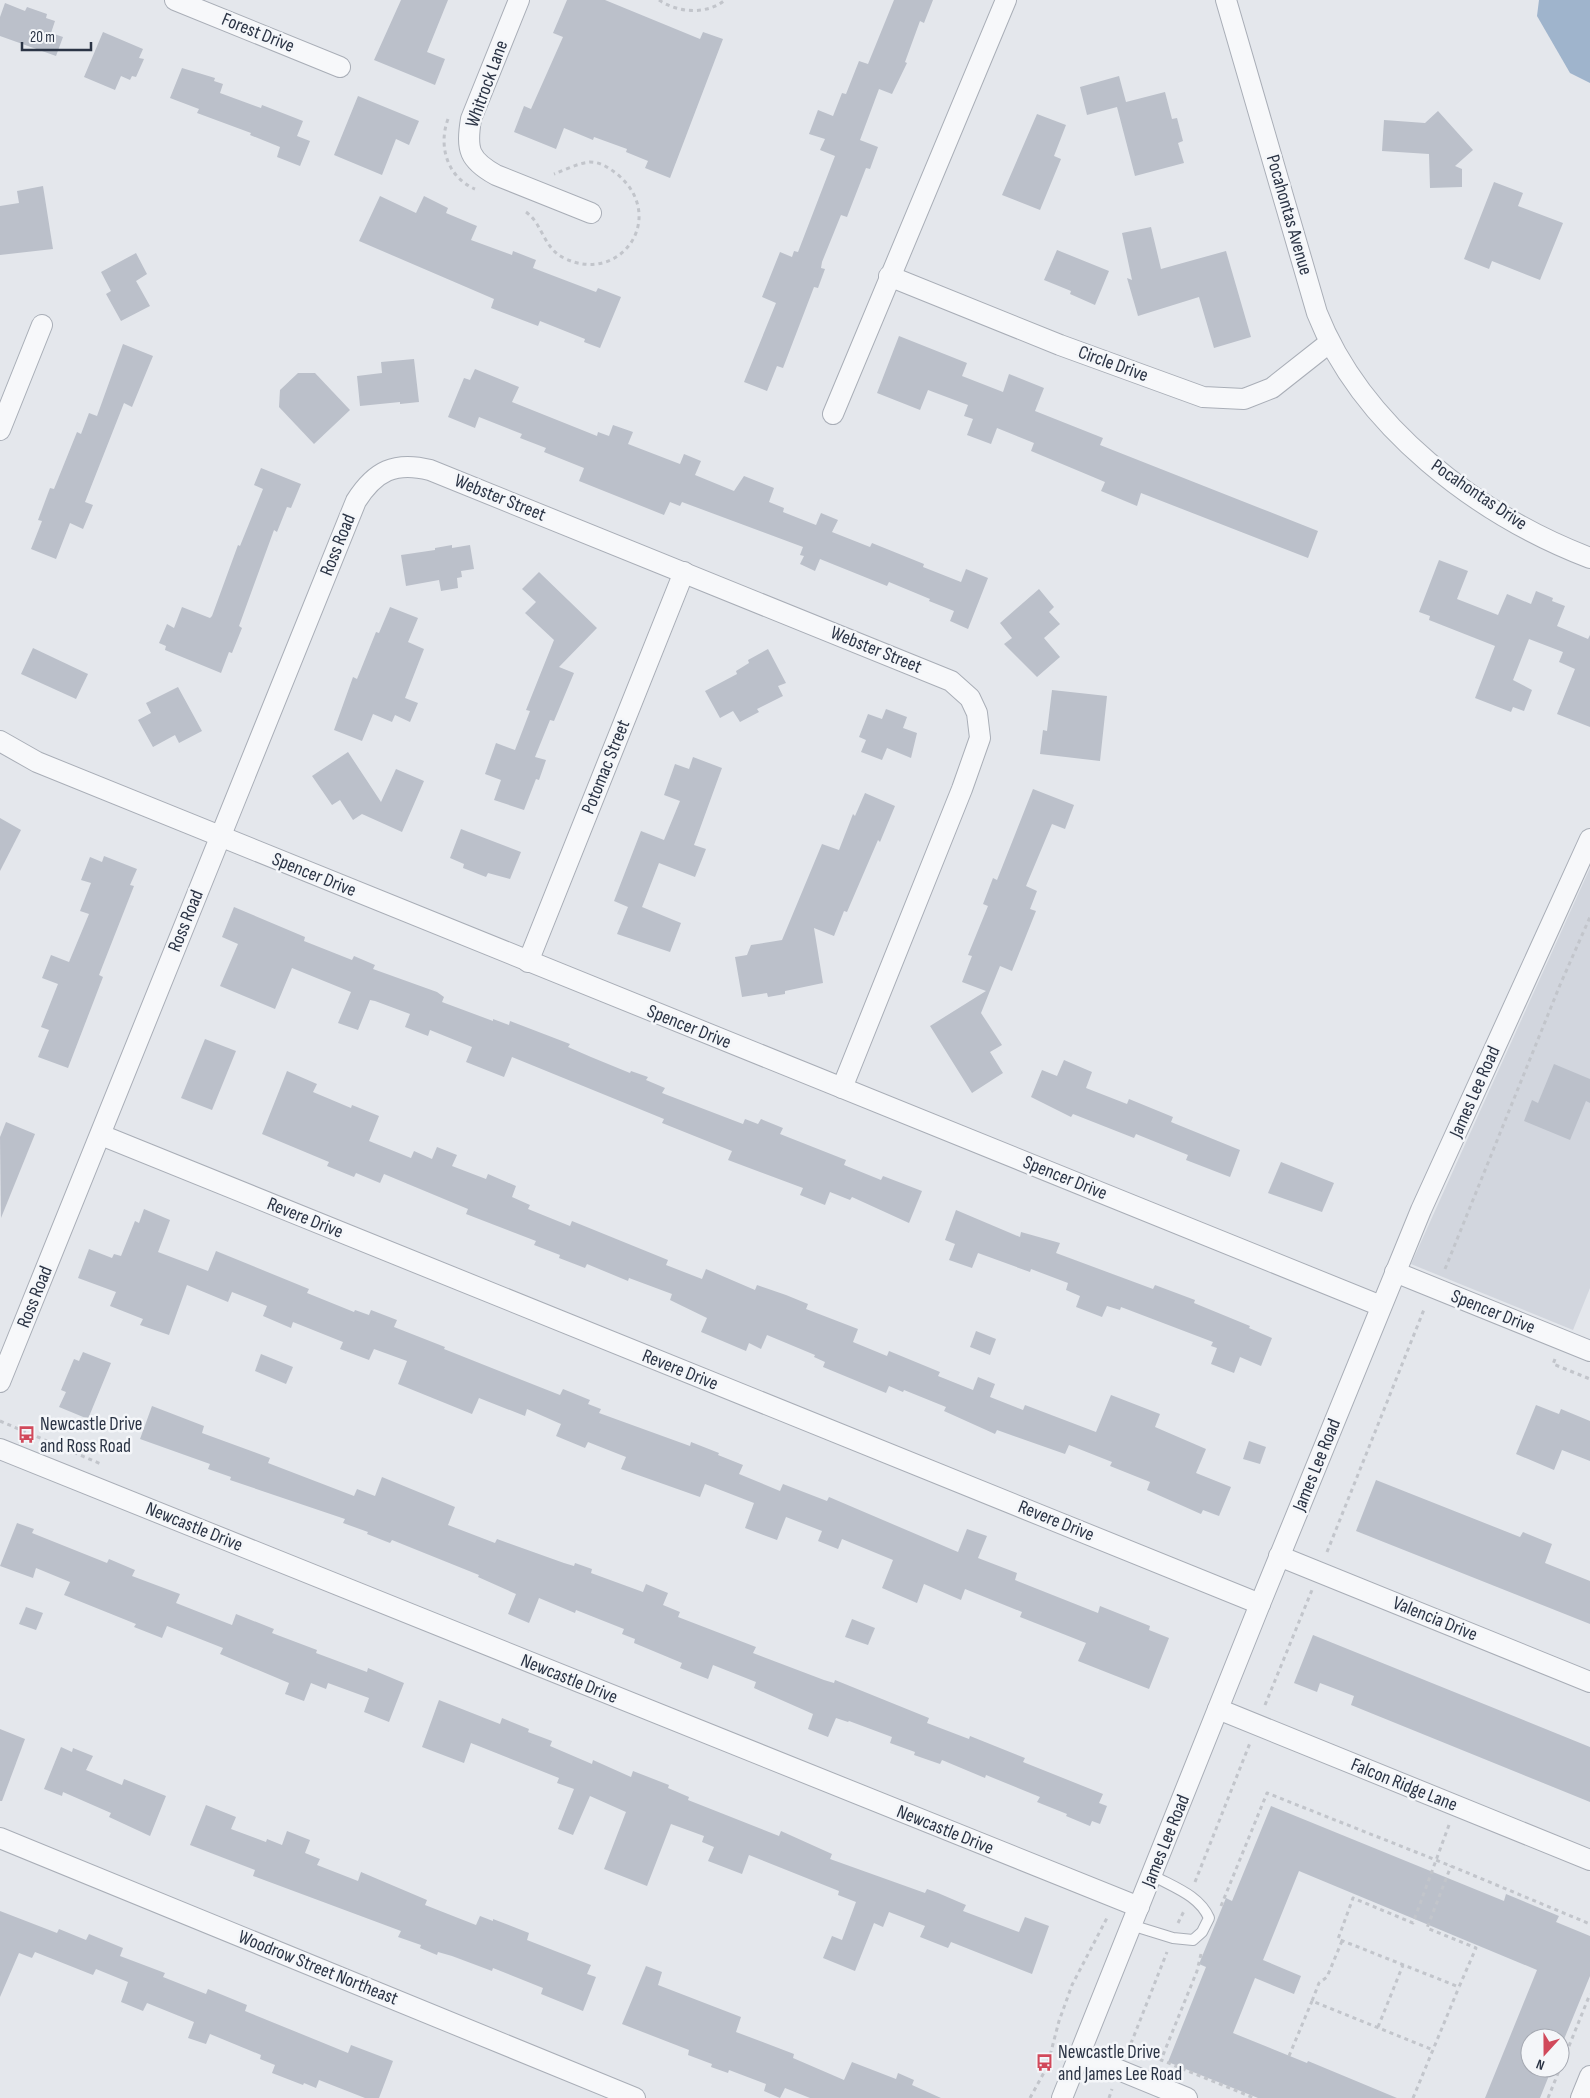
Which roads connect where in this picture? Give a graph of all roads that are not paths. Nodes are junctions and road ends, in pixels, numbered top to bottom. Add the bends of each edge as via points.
1 (519, 0) edge
2 (1006, 0) edge
3 (1226, 0) edge
4 (183, 1) edge
5 (340, 67) dead end
6 (591, 213) dead end
7 (889, 276) junction
8 (42, 325) dead end
9 (1329, 343) junction
10 (833, 414) dead end
11 (1382, 414) joint
12 (0, 430) edge
13 (387, 471) joint
14 (1590, 558) edge
15 (684, 572) junction
16 (0, 741) edge
17 (220, 837) junction
18 (1590, 839) edge
19 (528, 962) junction
20 (842, 1088) junction
21 (101, 1135) junction
22 (1395, 1272) junction
23 (1381, 1306) junction
24 (1590, 1352) edge
25 (0, 1382) edge
26 (0, 1449) edge
27 (1279, 1556) junction
28 (1260, 1604) junction
29 (1590, 1682) edge
30 (1218, 1709) junction
31 (0, 1838) edge
32 (1590, 1860) edge
33 (1152, 1875) junction
34 (1135, 1916) junction
35 (1080, 2054) junction
36 (1590, 2076) edge
37 (635, 2098) edge
38 (1062, 2098) edge
39 (1187, 2098) edge
40 (1581, 2098) edge

1 - 6 street, Whitrock Lane via 471,119 468,140 471,156 496,175
2 - 7 street
3 - 9 street, Pocahontas Avenue via 1317,313
4 - 5 street, Forest Drive
7 - 9 street, Circle Drive via 1060,345 1203,397 1244,399 1272,388
7 - 10 street
8 - 12 street
9 - 11 street, Pocahontas Avenue
11 - 14 street, Pocahontas Drive via 1414,450 1464,489 1507,518
13 - 15 street, Webster Street via 400,466 430,470
13 - 17 street, Ross Road via 365,488 356,501
15 - 19 street, Potomac Street
15 - 20 street, Webster Street via 951,680 970,698 977,713 980,738 962,789
16 - 17 street, Spencer Drive via 37,762
17 - 19 street, Spencer Drive
17 - 21 street, Ross Road
18 - 22 street, James Lee Road
19 - 20 street, Spencer Drive
20 - 23 street, Spencer Drive
21 - 25 street, Ross Road
21 - 28 street, Revere Drive
22 - 23 street, James Lee Road
22 - 24 street, Spencer Drive
23 - 27 street, James Lee Road
26 - 34 street, Newcastle Drive
27 - 28 street, James Lee Road
27 - 29 street, Valencia Drive
28 - 30 street, James Lee Road
30 - 32 street, Falcon Ridge Lane
30 - 33 street, James Lee Road
31 - 37 street, Woodrow Street Northeast
33 - 34 street, James Lee Road
33 - 34 lane via 1190,1895 1203,1906 1208,1918 1202,1932 1193,1940 1173,1938
34 - 35 street, James Lee Road
35 - 38 street, James Lee Road
35 - 39 street
36 - 40 street

